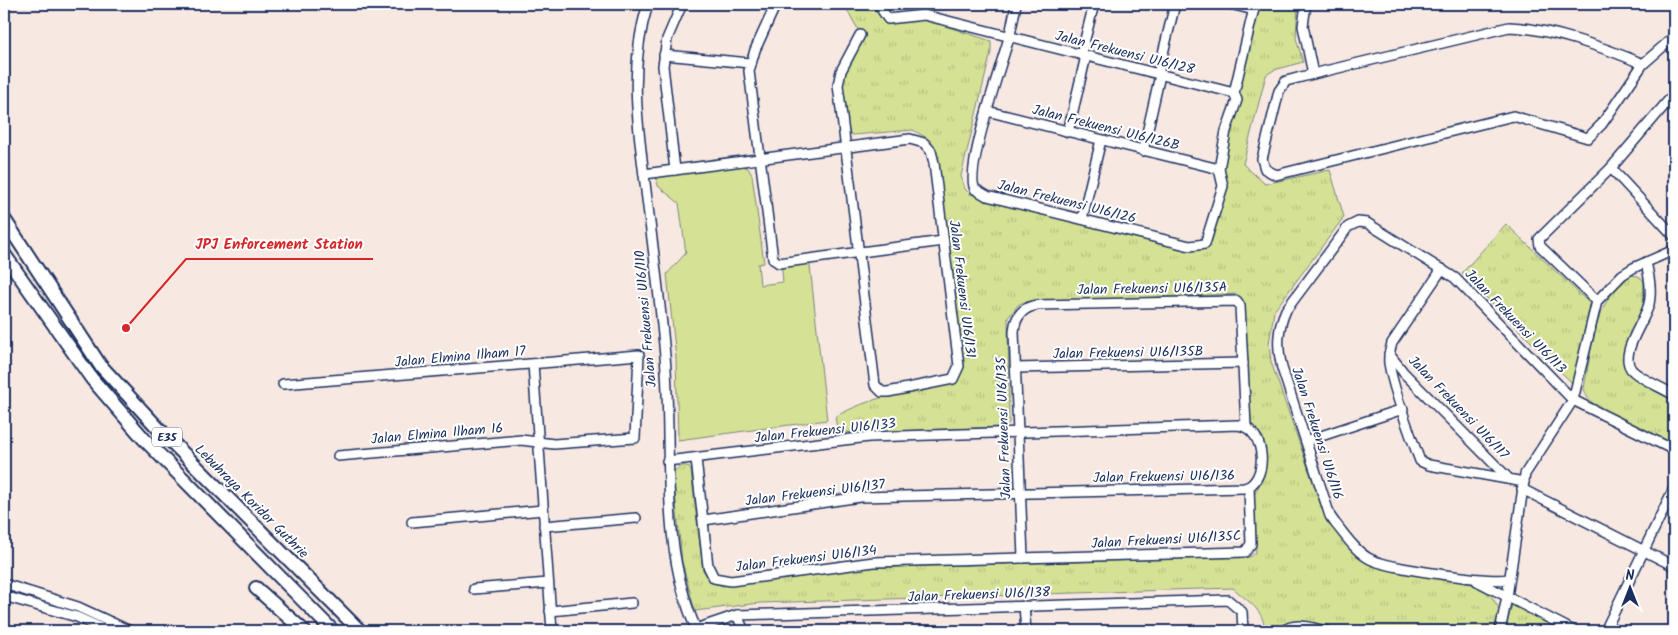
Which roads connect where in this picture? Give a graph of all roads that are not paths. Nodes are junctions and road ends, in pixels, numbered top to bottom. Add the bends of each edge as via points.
1 (648, 4) edge
2 (682, 4) edge
3 (776, 4) edge
4 (878, 4) edge
5 (1016, 4) edge
6 (1094, 4) edge
7 (1175, 4) edge
8 (1230, 4) edge
9 (1306, 4) edge
10 (1254, 7) edge
11 (860, 34) dead end
12 (1009, 36) junction
13 (1674, 37) edge
14 (664, 55) junction
15 (1084, 55) junction
16 (750, 63) junction
17 (1643, 64) junction
18 (1159, 74) junction
19 (1314, 74) junction
20 (1234, 93) junction
21 (1674, 94) edge
22 (987, 111) junction
23 (1068, 132) junction
24 (1101, 140) junction
25 (845, 148) junction
26 (1143, 151) junction
27 (759, 159) junction
28 (1611, 168) junction
29 (1219, 169) junction
30 (675, 170) junction
31 (644, 174) junction
32 (4, 219) edge
33 (1082, 219) junction
34 (1358, 222) joint
35 (1674, 236) edge
36 (943, 241) junction
37 (1674, 250) edge
38 (858, 252) junction
39 (4, 254) edge
40 (1646, 262) junction
41 (1442, 269) junction
42 (1597, 301) junction
43 (1032, 306) joint
44 (1389, 354) junction
45 (1242, 363) junction
46 (533, 364) junction
47 (1015, 368) junction
48 (283, 384) dead end
49 (1674, 395) edge
50 (1573, 400) junction
51 (1403, 409) junction
52 (1246, 426) junction
53 (1016, 431) junction
54 (635, 438) joint
55 (1306, 441) junction
56 (539, 442) junction
57 (1674, 450) edge
58 (338, 456) dead end
59 (696, 459) junction
60 (667, 461) junction
61 (1510, 480) junction
62 (1523, 486) junction
63 (1249, 487) junction
64 (1674, 488) edge
65 (1019, 493) junction
66 (543, 510) junction
67 (636, 518) dead end
68 (704, 520) junction
69 (412, 522) dead end
70 (544, 526) junction
71 (1644, 551) junction
72 (1023, 558) junction
73 (1674, 566) edge
74 (1475, 579) junction
75 (1509, 579) junction
76 (548, 583) junction
77 (4, 584) edge
78 (256, 588) dead end
79 (474, 589) dead end
80 (4, 596) edge
81 (1507, 597) junction
82 (632, 604) dead end
83 (1024, 606) junction
84 (550, 611) junction
85 (737, 615) junction
86 (697, 630) edge
87 (108, 631) edge
88 (130, 631) edge
89 (304, 631) edge
90 (333, 631) edge
91 (360, 631) edge
92 (552, 631) edge
93 (744, 631) edge
94 (1026, 631) edge
95 (1243, 631) edge
96 (1284, 631) edge
97 (1327, 631) edge
98 (1500, 631) edge
99 (1574, 631) edge
100 (1605, 631) edge

1 - 31 street, Jalan Frekuensi U16/110 via 635,71
2 - 14 street
3 - 16 street
4 - 12 street, Jalan Frekuensi U16/128 via 888,19 924,15
5 - 12 street, Jalan Frekuensi U16/126
6 - 15 street
7 - 18 street
8 - 10 street
9 - 19 street via 1304,26
10 - 20 street
11 - 25 street via 838,78
12 - 15 street, Jalan Frekuensi U16/128
12 - 22 street, Jalan Frekuensi U16/126
13 - 17 street
14 - 16 street
14 - 30 street via 663,82
15 - 18 street, Jalan Frekuensi U16/128
15 - 23 street
16 - 27 street
17 - 19 street via 1531,28 1509,27
17 - 19 street via 1602,124 1588,138 1513,116 1276,175 1265,169 1262,159 1279,91 1286,82
18 - 20 street, Jalan Frekuensi U16/128
18 - 26 street
20 - 29 street via 1237,100 1226,131
21 - 28 street
22 - 23 street, Jalan Frekuensi U16/126B
22 - 33 street, Jalan Frekuensi U16/126 via 972,178 975,189 987,196
23 - 24 street, Jalan Frekuensi U16/126B
24 - 26 street, Jalan Frekuensi U16/126B
24 - 33 street
25 - 27 street, Jalan Frekuensi U16/131
25 - 36 street, Jalan Frekuensi U16/131 via 910,139 924,143 932,155
25 - 38 street, Jalan Frekuensi U16/131
26 - 29 street, Jalan Frekuensi U16/126B
27 - 30 street, Jalan Frekuensi U16/131
27 - 38 street via 775,261
28 - 35 street
28 - 42 street via 1538,241
29 - 33 street, Jalan Frekuensi U16/126 via 1223,186 1208,240 1201,246
30 - 31 street, Jalan Frekuensi U16/131
31 - 60 street, Jalan Frekuensi U16/110 via 665,357
32 - 91 highway, Lebuhraya Koridor Guthrie / E35 via 100,365
34 - 41 street, Jalan Frekuensi U16/113 via 1368,223
34 - 55 street, Jalan Frekuensi U16/116 via 1348,227 1280,322 1280,358
36 - 38 street
36 - 38 street, Jalan Frekuensi U16/131 via 958,372 947,382 888,392 875,385
37 - 40 street
39 - 90 highway, E35 via 92,379 131,424
40 - 42 street via 1622,275
40 - 49 street via 1649,306 1629,351 1629,363 1635,373
41 - 44 street, Jalan Frekuensi U16/117 via 1392,344
41 - 50 street, Jalan Frekuensi U16/113 via 1455,278
42 - 50 street, Jalan Frekuensi U16/113
43 - 45 street, Jalan Frekuensi U16/135A via 1235,300 1240,306
43 - 47 street, Jalan Frekuensi U16/135 via 1020,313 1014,325
44 - 51 street, Jalan Frekuensi U16/117 via 1388,362
44 - 61 street, Jalan Frekuensi U16/117
45 - 47 street, Jalan Frekuensi U16/135B
45 - 52 street, Jalan Frekuensi U16/135A
46 - 48 street, Jalan Elmina Ilham 17
46 - 54 street, Jalan Elmina Ilham 17 via 639,355
46 - 56 street
47 - 53 street, Jalan Frekuensi U16/135
50 - 57 street
50 - 62 street, Jalan Frekuensi U16/113 via 1530,465
51 - 55 street
51 - 61 street, Jalan Frekuensi U16/117 via 1420,461
52 - 53 street
52 - 63 street, Jalan Frekuensi U16/136 via 1256,435 1259,448 1260,471
53 - 59 street, Jalan Frekuensi U16/133 via 854,438
53 - 65 street, Jalan Frekuensi U16/135
54 - 56 street, Jalan Elmina Ilham 16 via 554,444
55 - 74 street, Jalan Frekuensi U16/116 via 1330,516 1365,556 1378,562
56 - 58 street, Jalan Elmina Ilham 16 via 521,440
56 - 66 street
59 - 60 street, Jalan Frekuensi U16/133
59 - 68 street, Jalan Frekuensi U16/134
60 - 86 street, Jalan Frekuensi U16/110 via 674,548 684,598
61 - 62 street, Jalan Frekuensi U16/117
62 - 71 street, Jalan Frekuensi U16/117
62 - 75 street, Jalan Frekuensi U16/113
63 - 65 street, Jalan Frekuensi U16/136
63 - 72 street, Jalan Frekuensi U16/135C via 1251,544 1245,552
64 - 71 street
65 - 68 street, Jalan Frekuensi U16/137 via 860,498
65 - 72 street, Jalan Frekuensi U16/135
66 - 69 street
66 - 70 street
67 - 70 street
68 - 72 street, Jalan Frekuensi U16/134 via 708,566 714,578 720,580 859,563
70 - 76 street
71 - 73 street, Jalan Frekuensi U16/117
71 - 100 street
74 - 75 street
74 - 81 street
75 - 81 street, Jalan Frekuensi U16/113
76 - 79 street
76 - 84 street
77 - 88 street via 78,607
78 - 89 highway
80 - 87 street via 77,617
81 - 98 street, Jalan Frekuensi U16/113
81 - 99 street
82 - 84 street
83 - 85 street, Jalan Frekuensi U16/138
83 - 94 street
83 - 95 street, Jalan Frekuensi U16/138 via 1228,600 1242,612
84 - 92 street
85 - 86 street, Jalan Frekuensi U16/138
85 - 93 street
96 - 97 street via 1296,626

